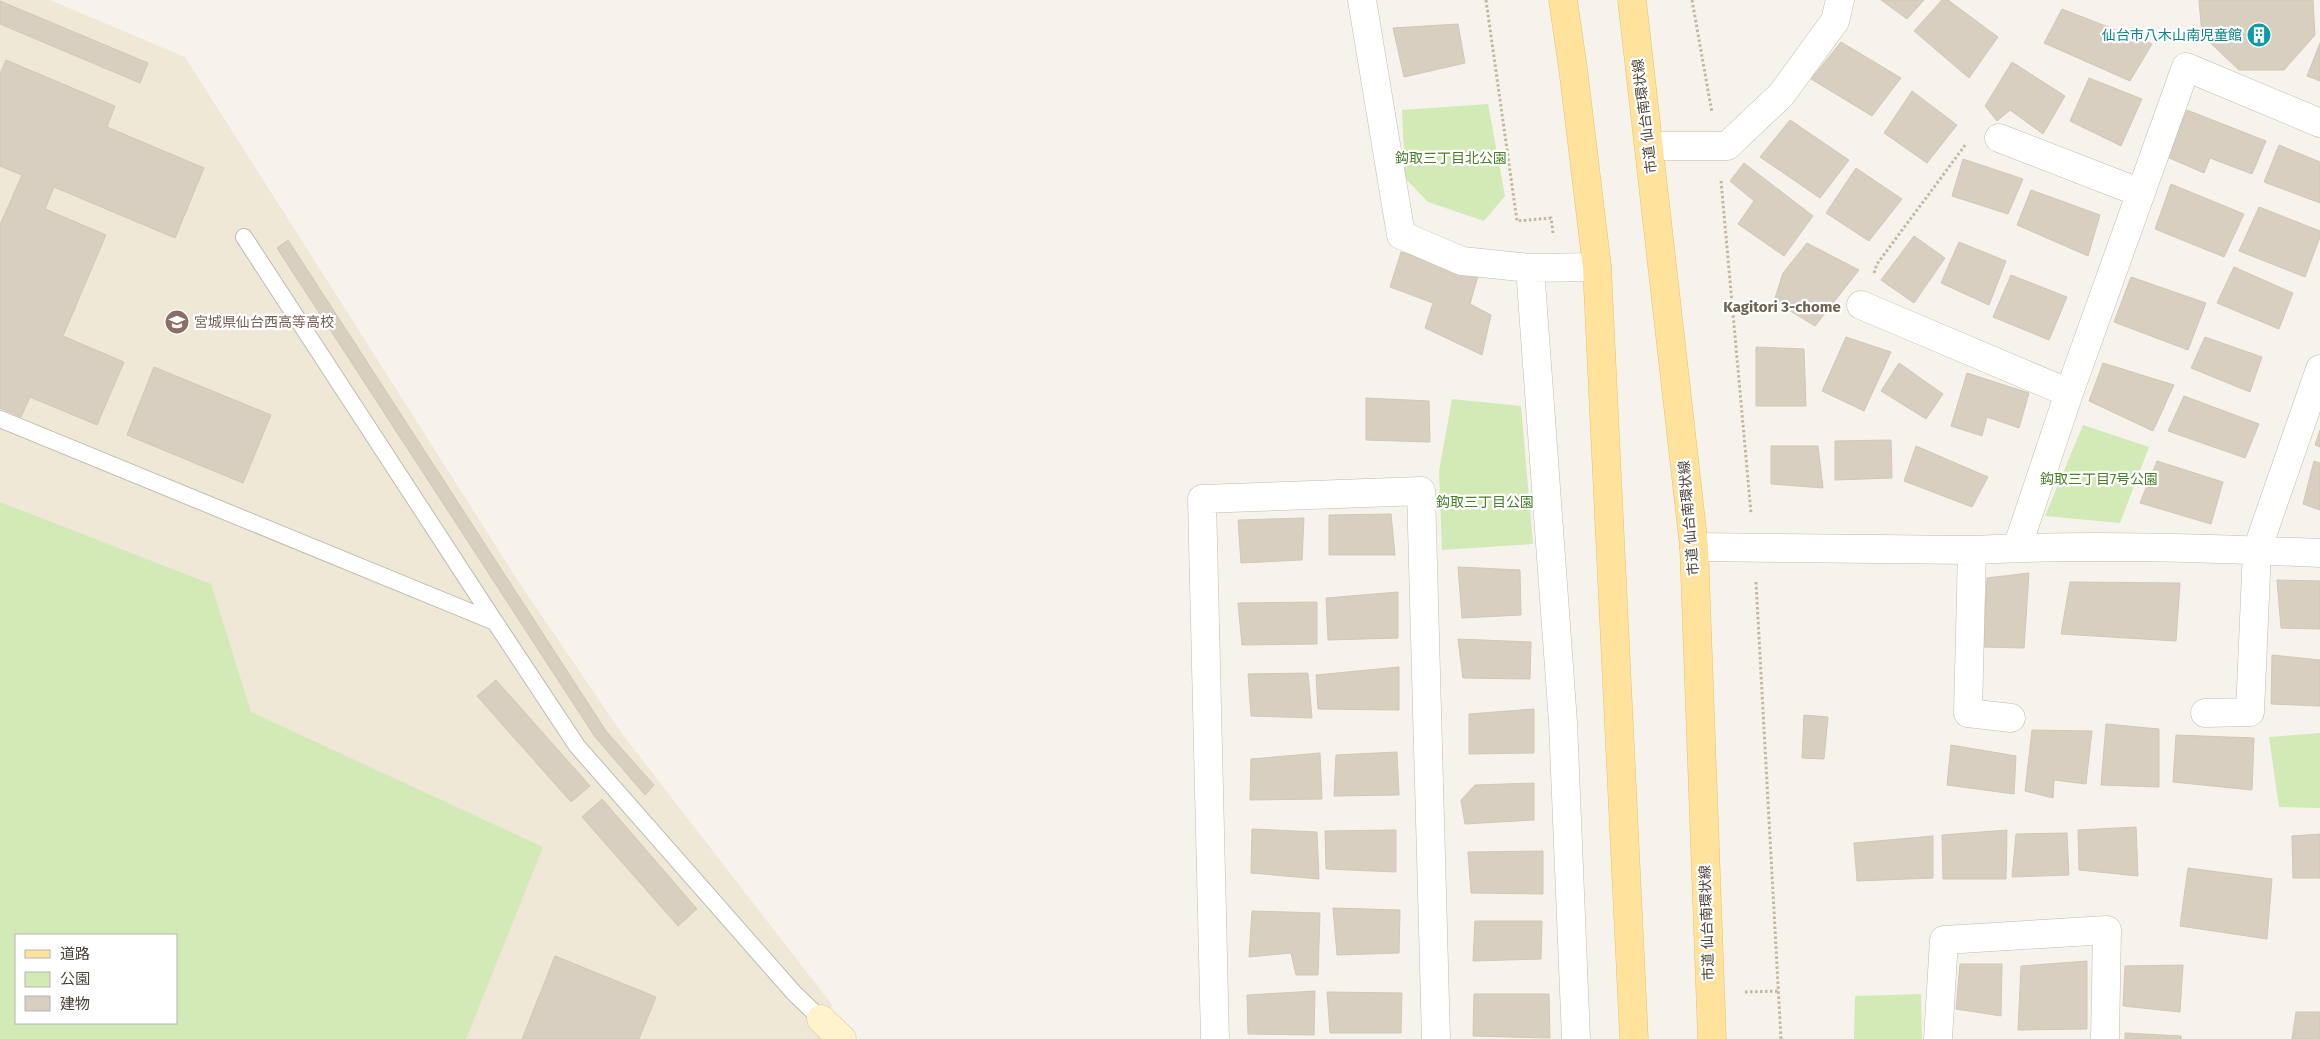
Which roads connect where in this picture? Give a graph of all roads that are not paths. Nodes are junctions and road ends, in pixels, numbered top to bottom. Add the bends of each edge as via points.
1 (1362, 0) edge
2 (1563, 0) edge
3 (1632, 0) edge
4 (1840, 0) edge
5 (2320, 123) edge
6 (1999, 138) road end
7 (1649, 146) junction
8 (2141, 193) junction
9 (244, 237) dead end
10 (1597, 267) junction
11 (1530, 268) junction
12 (1861, 305) road end
13 (2320, 369) edge
14 (2069, 393) junction
15 (0, 419) edge
16 (1694, 547) junction
17 (2017, 548) junction
18 (1972, 550) junction
19 (2257, 550) junction
20 (2320, 553) edge
21 (495, 622) junction
22 (2205, 713) dead end
23 (2011, 718) dead end
24 (821, 1019) joint
25 (842, 1039) edge
26 (1215, 1039) edge
27 (1436, 1039) edge
28 (1576, 1039) edge
29 (1634, 1039) edge
30 (1712, 1039) edge
31 (1938, 1039) edge
32 (2106, 1039) edge

1 - 11 street via 1401,235 1462,261
2 - 10 main road
3 - 7 main road, 市道 仙台南環状線
4 - 7 street via 1835,21 1781,95 1727,146
5 - 8 street via 2186,67
6 - 8 street
7 - 16 main road, 市道 仙台南環状線
8 - 14 street
9 - 21 lane
10 - 11 street
10 - 29 main road
11 - 28 street via 1563,722
12 - 14 street
13 - 19 street
14 - 17 street
15 - 21 lane
16 - 18 street
16 - 30 main road, 市道 仙台南環状線
17 - 18 street
17 - 19 street
18 - 23 street via 1968,713
19 - 20 street
19 - 22 street via 2250,712
21 - 24 lane via 577,746 794,993
24 - 25 street
26 - 27 street via 1202,499 1421,491
31 - 32 street via 1944,940 2107,930

